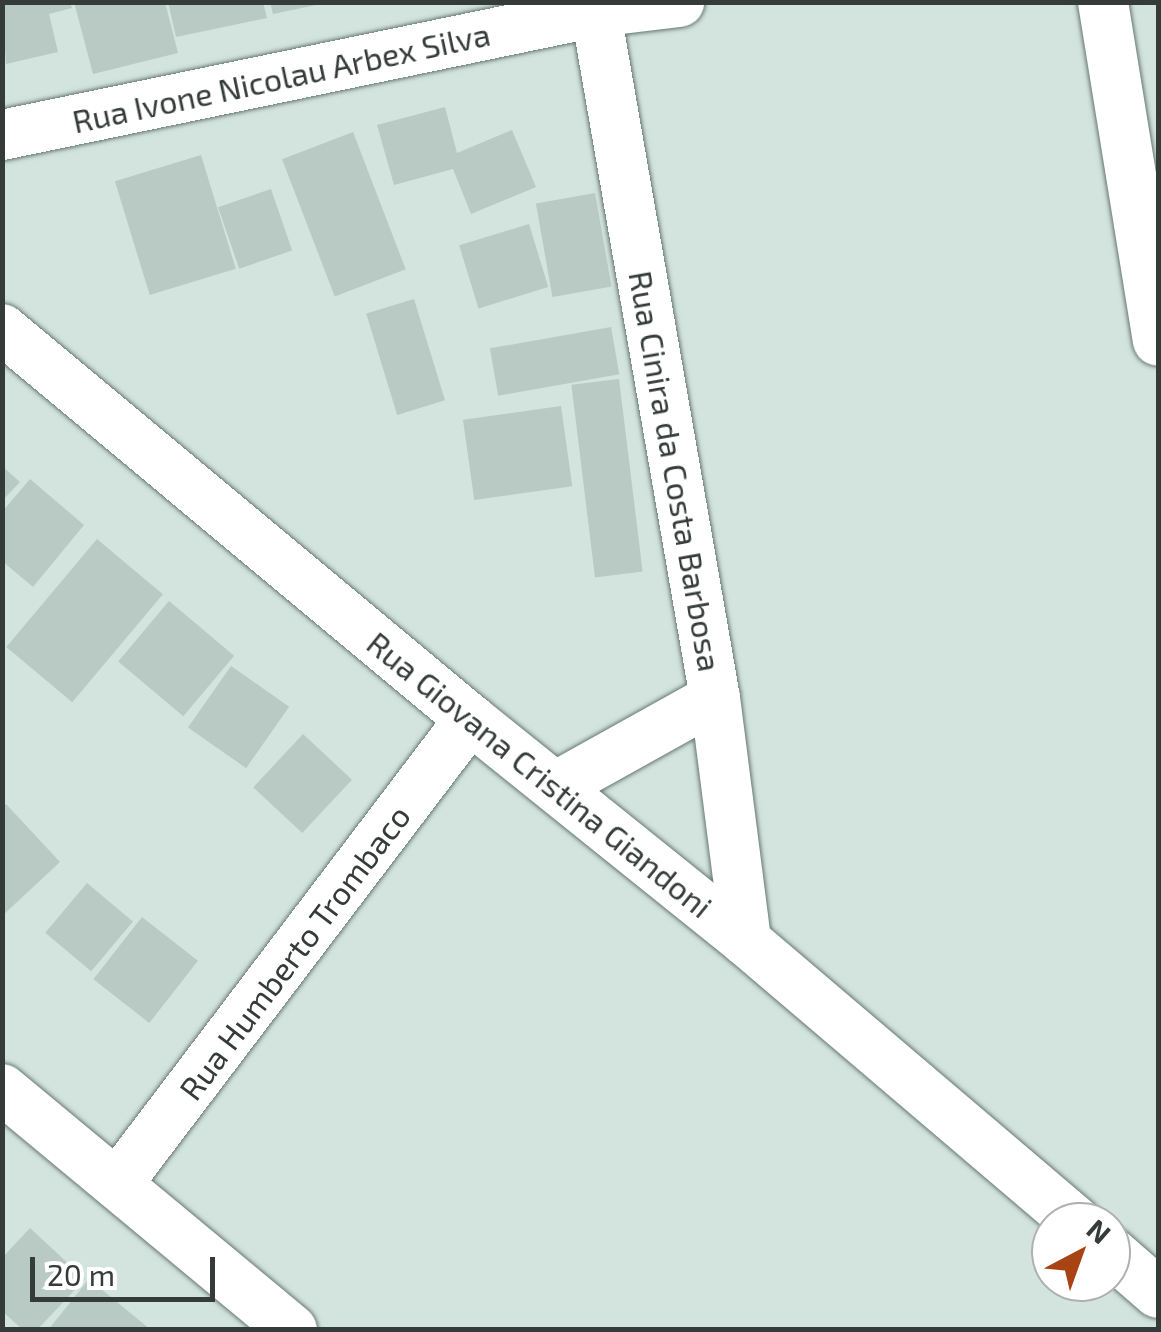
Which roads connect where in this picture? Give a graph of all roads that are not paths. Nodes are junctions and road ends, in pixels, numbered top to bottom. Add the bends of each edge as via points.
1 (679, 2) edge
2 (1103, 2) edge
3 (595, 7) edge
4 (2, 136) edge
5 (2, 329) edge
6 (1158, 341) edge
7 (715, 698) junction
8 (470, 719) junction
9 (555, 787) junction
10 (746, 941) junction
11 (2, 1090) edge
12 (117, 1184) junction
13 (1053, 1202) edge
14 (1131, 1268) edge
15 (1156, 1287) edge
16 (292, 1330) edge

1 - 3 street, Rua Ivone Nicolau Arbex Silva
2 - 6 street
3 - 4 street, Rua Ivone Nicolau Arbex Silva
3 - 7 street, Rua Cinira da Costa Barbosa
5 - 8 street, Rua Giovana Cristina Giandoni
7 - 9 street
7 - 10 street, Rua Cinira da Costa Barbosa
8 - 9 street, Rua Giovana Cristina Giandoni
8 - 12 street, Rua Humberto Trombaco
9 - 10 street, Rua Giovana Cristina Giandoni
10 - 13 street, Rua Giovana Cristina Giandoni
11 - 12 street
12 - 16 street
14 - 15 street

